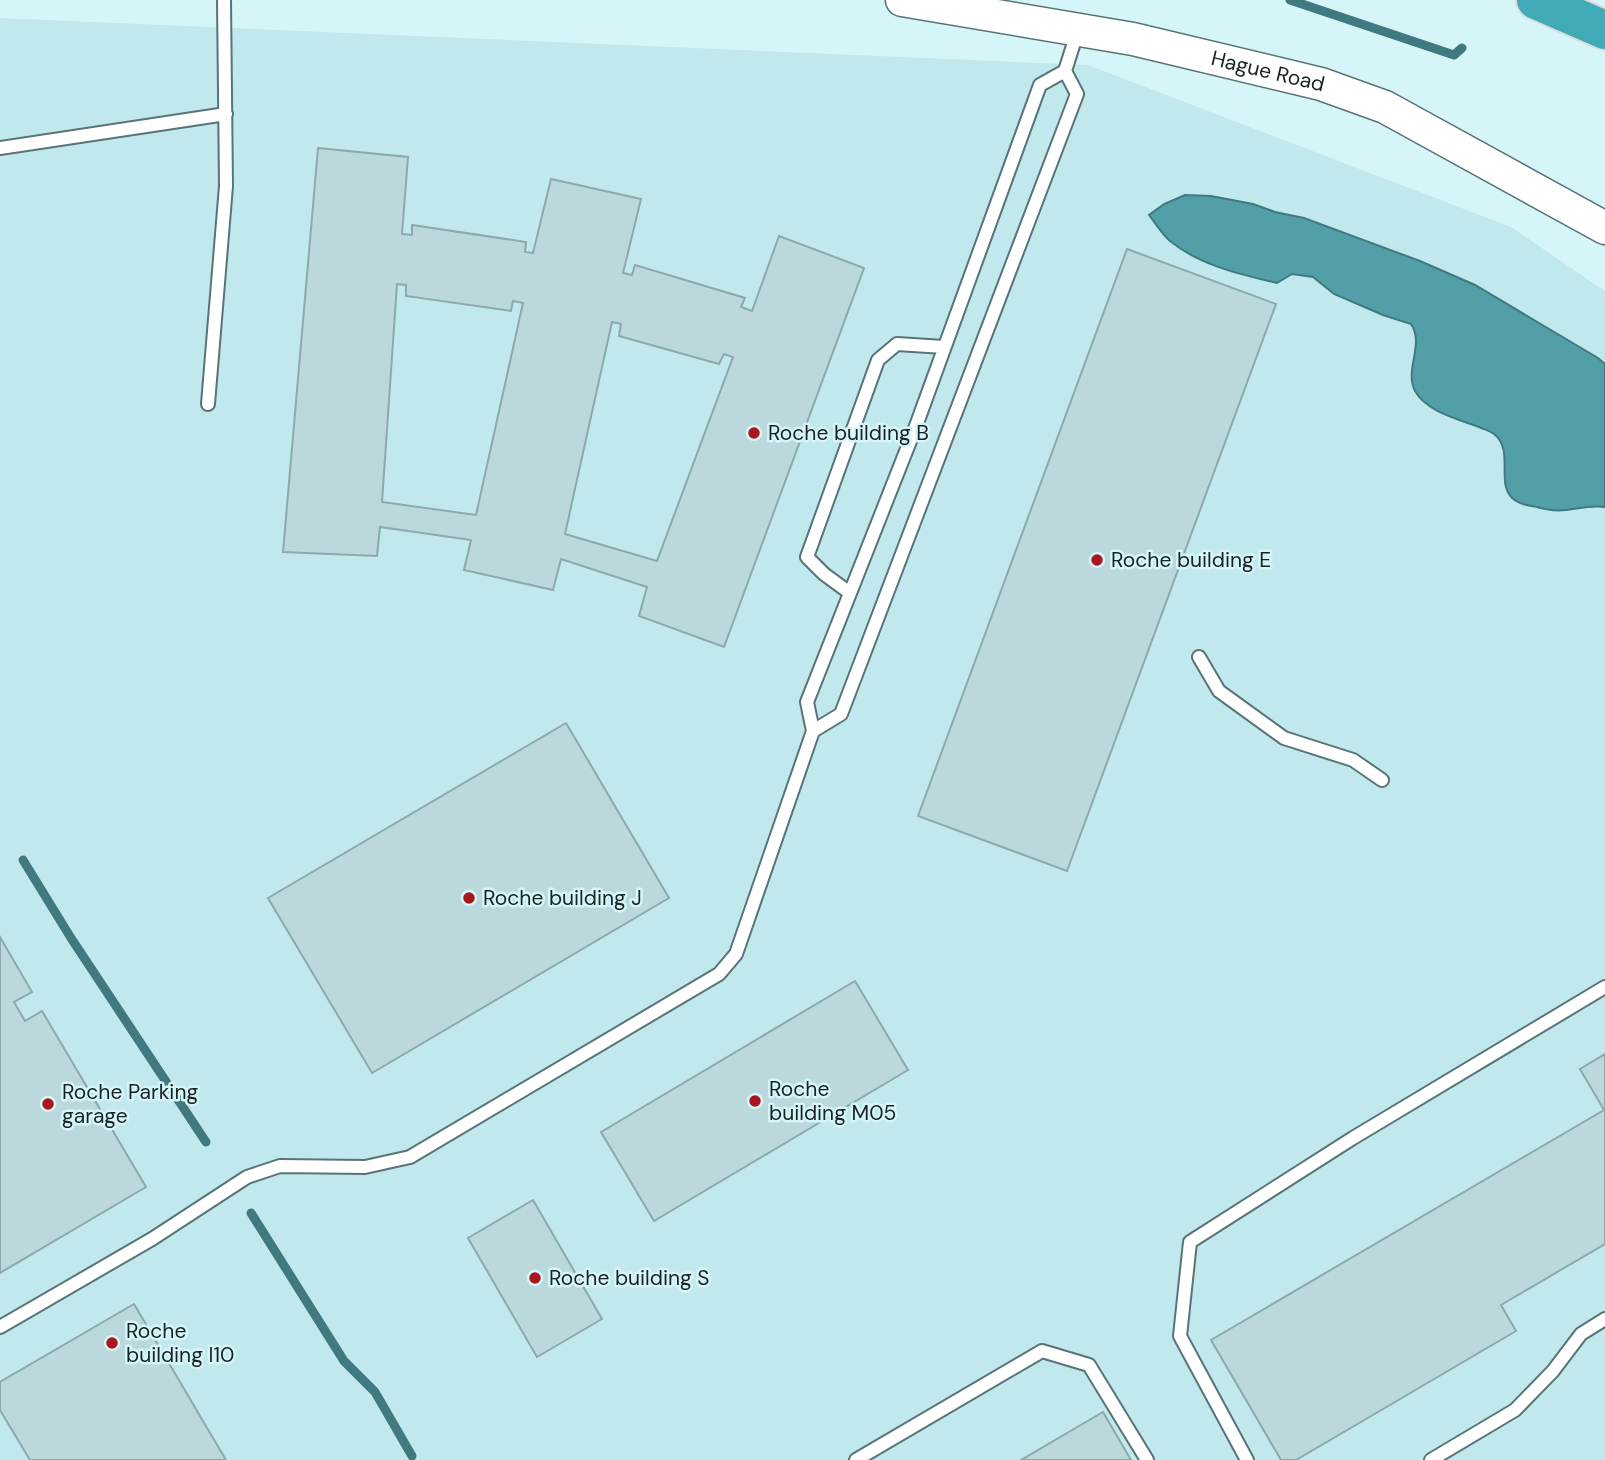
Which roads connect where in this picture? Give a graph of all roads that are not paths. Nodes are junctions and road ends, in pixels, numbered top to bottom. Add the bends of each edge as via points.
1 (223, 0) edge
2 (902, 0) edge
3 (1536, 0) edge
4 (1078, 29) junction
5 (1605, 30) edge
6 (1065, 71) junction
7 (226, 114) junction
8 (0, 148) edge
9 (1605, 228) edge
10 (944, 347) junction
11 (208, 404) dead end
12 (850, 593) junction
13 (1199, 657) dead end
14 (813, 731) junction
15 (1382, 780) dead end
16 (1605, 987) edge
17 (1605, 1320) edge
18 (0, 1327) edge
19 (856, 1460) edge
20 (1146, 1460) edge
21 (1247, 1460) edge
22 (1431, 1460) edge

1 - 7 lane
2 - 4 street, Hague Road
3 - 5 highway
4 - 6 lane
4 - 9 street, Hague Road via 1321,84 1385,107
6 - 10 lane via 1040,85
6 - 14 lane via 1077,94 846,701 841,714
7 - 8 lane
7 - 11 lane via 226,186
10 - 12 lane
10 - 12 lane via 897,344 878,360 807,557
12 - 14 lane via 807,702
13 - 15 lane via 1219,691 1284,738 1353,760
14 - 18 lane via 736,954 719,974 410,1157 365,1167 280,1166 247,1177 152,1239
16 - 21 lane via 1190,1242 1180,1336
17 - 22 lane via 1581,1334 1514,1410
19 - 20 lane via 1042,1352 1089,1366

